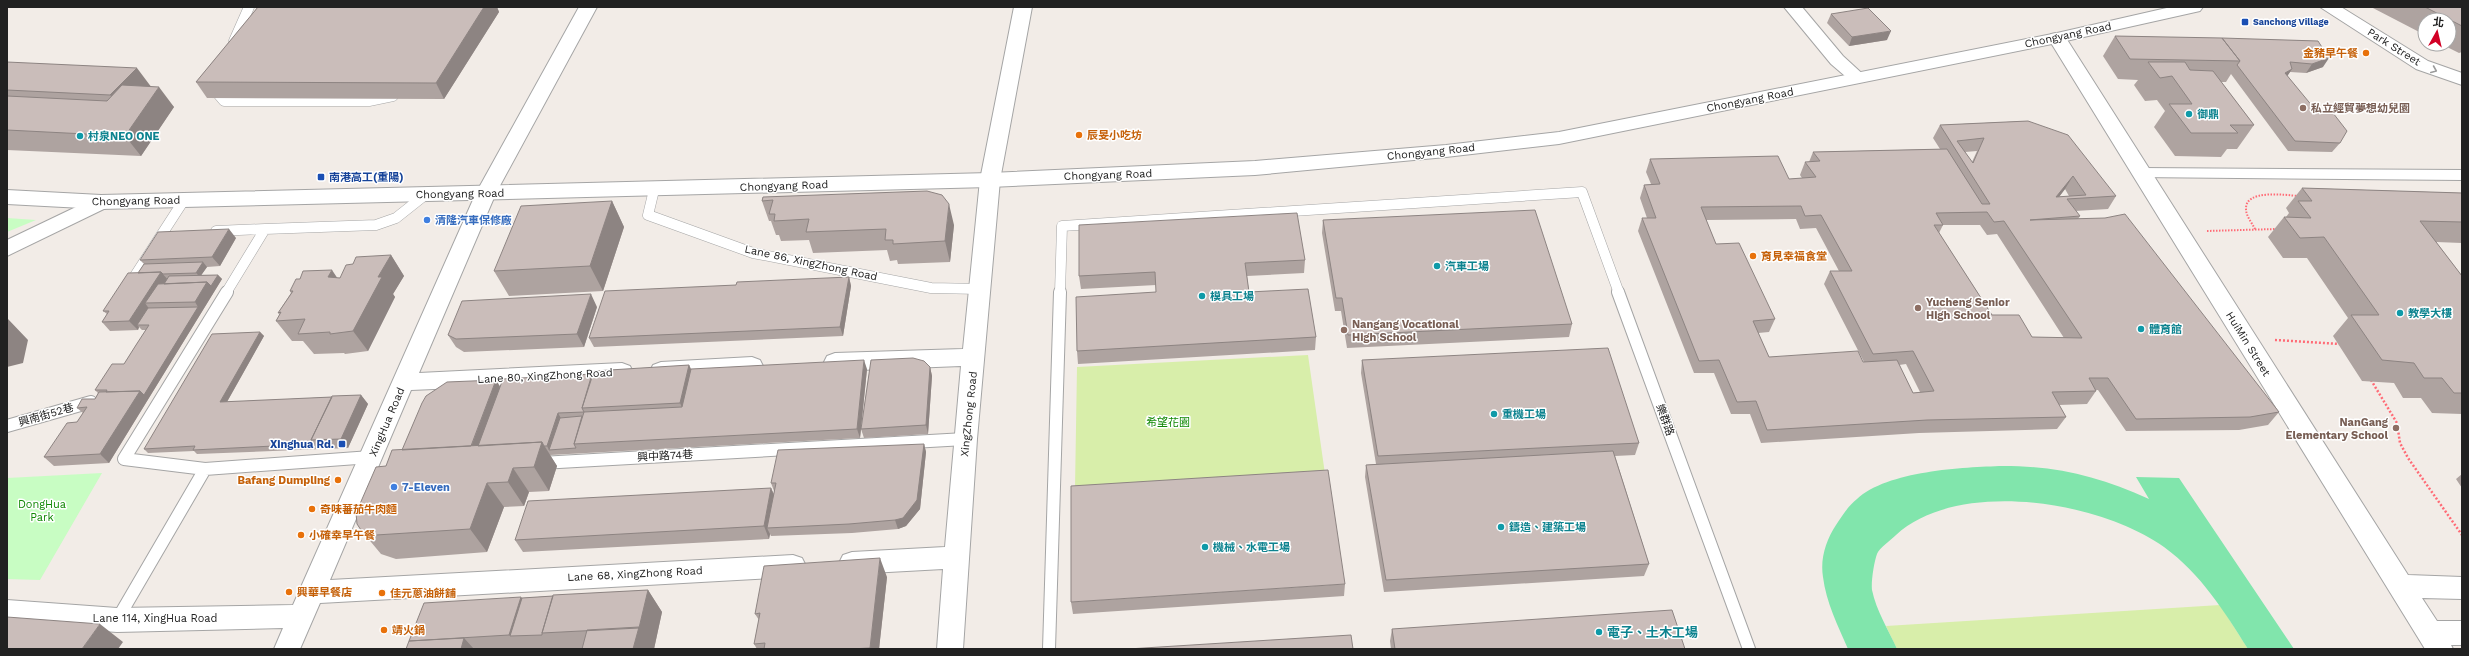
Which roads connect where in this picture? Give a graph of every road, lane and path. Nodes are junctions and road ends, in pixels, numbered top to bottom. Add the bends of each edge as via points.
1 (249, 7) edge
2 (588, 7) edge
3 (1023, 7) edge
4 (1793, 7) edge
5 (2194, 7) edge
6 (2329, 7) edge
7 (2057, 38) junction
8 (231, 50) edge
9 (1858, 78) junction
10 (2462, 79) edge
11 (206, 80) edge
12 (400, 94) edge
13 (2141, 173) junction
14 (2462, 175) edge
15 (990, 180) junction
16 (654, 190) junction
17 (486, 193) junction
18 (425, 195) junction
19 (2299, 196) dead end
20 (7, 198) edge
21 (184, 200) junction
22 (101, 202) junction
23 (265, 229) junction
24 (2255, 229) junction
25 (2281, 229) dead end
26 (202, 231) edge
27 (2207, 231) dead end
28 (7, 249) edge
29 (129, 285) edge
30 (980, 289) junction
31 (2275, 340) dead end
32 (2344, 344) dead end
33 (974, 357) junction
34 (814, 363) edge
35 (775, 365) edge
36 (2368, 375) dead end
37 (2372, 381) junction
38 (404, 382) junction
39 (2379, 382) edge
40 (102, 399) edge
41 (7, 426) edge
42 (965, 439) junction
43 (529, 464) edge
44 (372, 467) junction
45 (205, 469) junction
46 (2462, 535) edge
47 (958, 557) junction
48 (2400, 586) junction
49 (2462, 588) edge
50 (313, 592) junction
51 (7, 612) edge
52 (303, 616) junction
53 (117, 620) junction
54 (2462, 633) edge
55 (2435, 641) edge
56 (287, 649) edge
57 (950, 649) edge
58 (1049, 649) edge
59 (1749, 649) edge

1 - 8 lane
2 - 17 street, XingHua Road
3 - 15 street, XingZhong Road
4 - 9 street via 1837,60
5 - 7 street, Chongyang Road
6 -> 10 street, Park Street via 2422,65
7 - 9 street, Chongyang Road
7 - 13 street, HuiMin Street
9 - 15 street, Chongyang Road via 1560,138 1255,168
11 - 12 lane via 224,101 369,101
13 - 14 street
13 - 48 street, HuiMin Street
15 - 16 street, Chongyang Road
15 - 30 street, XingZhong Road
16 - 17 street, Chongyang Road
16 - 30 lane, Lane 86, XingZhong Road via 648,215 753,253 931,288
17 - 18 street, Chongyang Road
17 - 38 street, XingHua Road
18 - 21 street, Chongyang Road
18 - 23 lane via 396,218 376,225
19 - 24 path via 2253,197 2246,205 2246,211
20 - 22 street, Chongyang Road
21 - 22 street, Chongyang Road
21 - 29 lane
22 - 28 street
23 - 26 lane
23 - 45 lane via 124,459
24 - 25 path
24 - 27 path
30 - 33 street, XingZhong Road
31 - 32 path
33 - 34 street
33 - 42 street, XingZhong Road
35 - 38 street, Lane 80, XingZhong Road
36 - 37 path
37 - 39 path
37 - 46 path via 2397,423 2400,443 2408,458
38 - 44 street, XingHua Road
40 - 41 lane, 興南街52巷
42 - 43 lane, 興中路74巷
42 - 47 street, XingZhong Road
44 - 45 lane
44 - 50 street, XingHua Road
45 - 53 lane
47 - 50 street, Lane 68, XingZhong Road
47 - 57 street, XingZhong Road
48 - 49 street
48 - 55 street, HuiMin Street
50 - 52 street, XingHua Road
51 - 53 street, Lane 114, XingHua Road
52 - 53 street, Lane 114, XingHua Road
52 - 56 street, XingHua Road
54 - 55 street
58 - 59 lane, 樂群路 via 1062,226 1582,192

